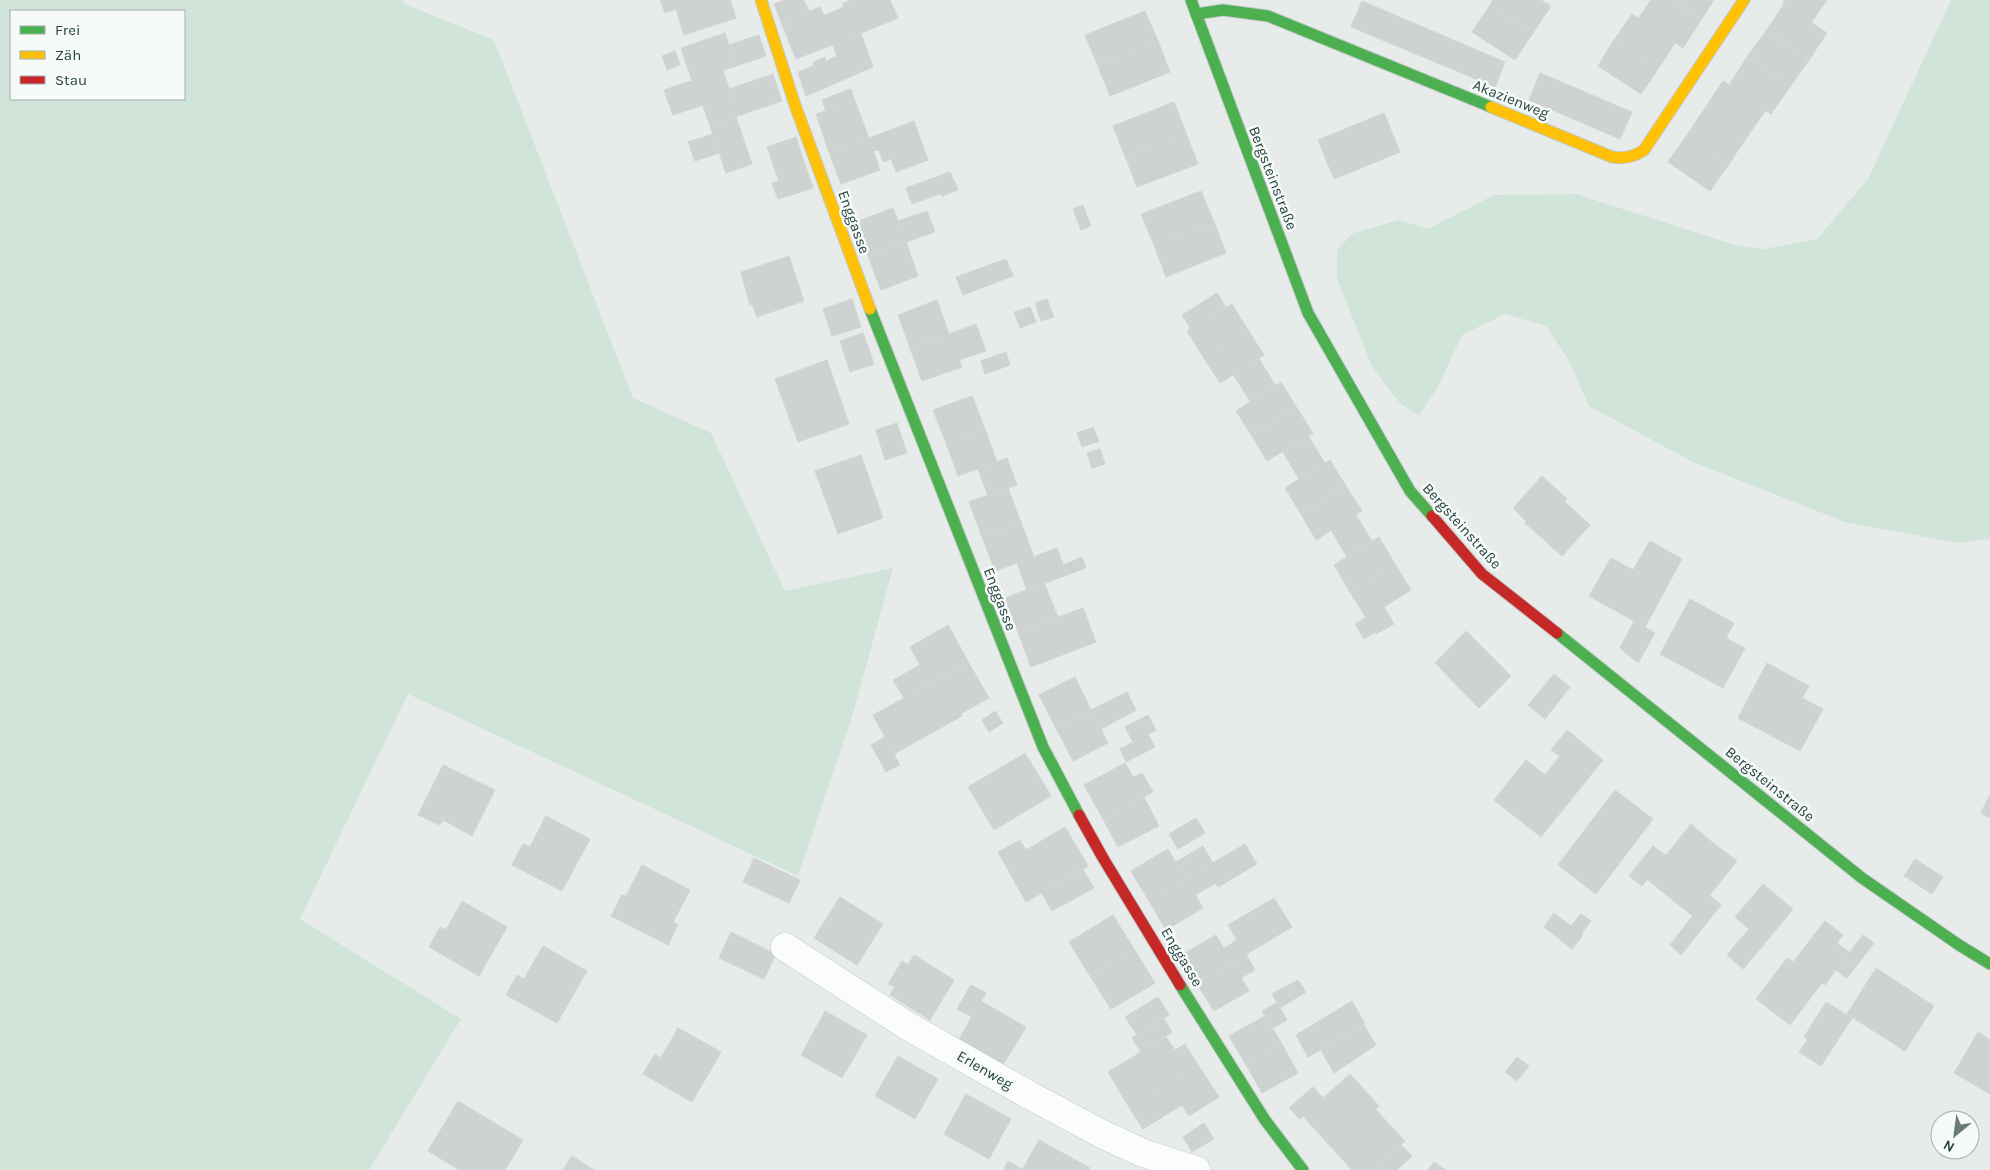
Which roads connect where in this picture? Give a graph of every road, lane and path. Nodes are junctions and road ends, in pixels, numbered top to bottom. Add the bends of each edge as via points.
1 (760, 0) edge
2 (1191, 0) edge
3 (1744, 0) edge
4 (1196, 14) junction
5 (784, 947) dead end
6 (1990, 964) edge
7 (1298, 1169) edge
8 (1196, 1170) edge

1 - 7 street, Enggasse via 875,323 1043,747 1104,858
2 - 4 street, Bergsteinstraße
3 - 4 street, Akazienweg via 1644,150 1626,159 1612,157 1268,16 1214,9
4 - 6 street, Bergsteinstraße via 1308,313 1410,491 1482,574 1862,878
5 - 8 street, Erlenweg via 906,1025 1029,1095 1143,1153

